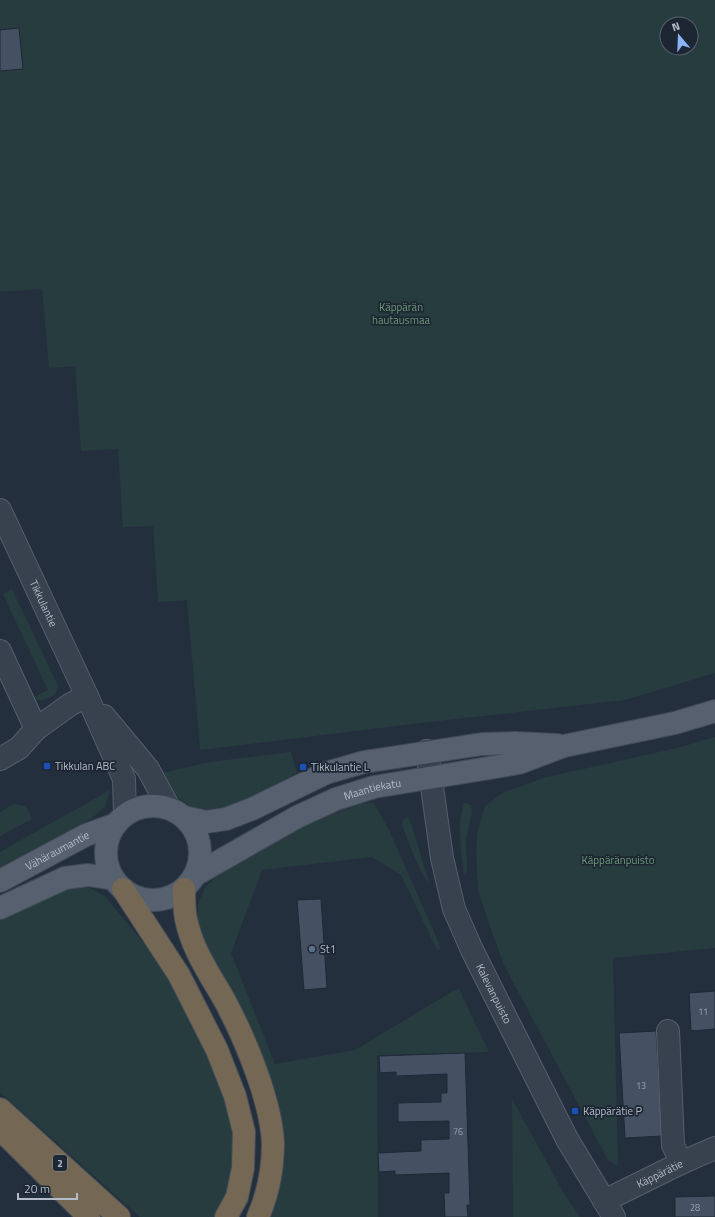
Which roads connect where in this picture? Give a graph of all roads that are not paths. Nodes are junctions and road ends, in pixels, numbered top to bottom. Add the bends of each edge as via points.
1 (0, 510) edge
2 (0, 651) edge
3 (87, 696) junction
4 (715, 711) edge
5 (36, 729) junction
6 (564, 746) junction
7 (427, 751) junction
8 (0, 760) edge
9 (431, 777) junction
10 (176, 812) junction
11 (121, 819) junction
12 (0, 881) edge
13 (190, 882) junction
14 (118, 884) junction
15 (0, 908) edge
16 (668, 1031) dead end
17 (0, 1109) edge
18 (0, 1129) edge
19 (715, 1148) edge
20 (681, 1163) junction
21 (609, 1209) edge
22 (89, 1217) edge
23 (119, 1217) edge
24 (226, 1217) edge
25 (258, 1217) edge

1 - 3 street, Tikkulantie
2 - 5 street
3 - 5 street
3 - 10 street via 148,769
3 - 11 street via 124,779
4 - 6 main road, Maantiekatu via 676,723
5 - 8 street via 19,748
6 - 7 main road, Maantiekatu via 482,744
6 - 9 main road, Maantiekatu via 519,763
7 - 9 street, Kalevanpuisto
7 - 10 main road, Maantiekatu via 364,762 326,773 226,819 206,822
9 - 13 main road, Maantiekatu via 374,787 336,799 297,817
9 - 21 street, Kalevanpuisto via 442,858 454,909 472,950 568,1139
10 - 11 main road via 154,805 139,808
10 - 13 main road via 194,829 200,844 200,860
11 - 12 main road, Vähäraumantie
11 - 14 main road via 107,842 107,861
13 - 14 main road via 170,897 154,900 137,897
13 - 25 highway via 185,917 192,940 242,1036 268,1112 273,1143 270,1178
14 - 15 main road via 88,875 65,878
14 - 24 highway via 179,975 217,1050 235,1096 244,1132 243,1168 237,1197
16 - 20 street via 674,1145
17 - 23 highway, 2
18 - 22 highway, 2
19 - 20 street, Käppärätie
20 - 21 street, Käppärätie

